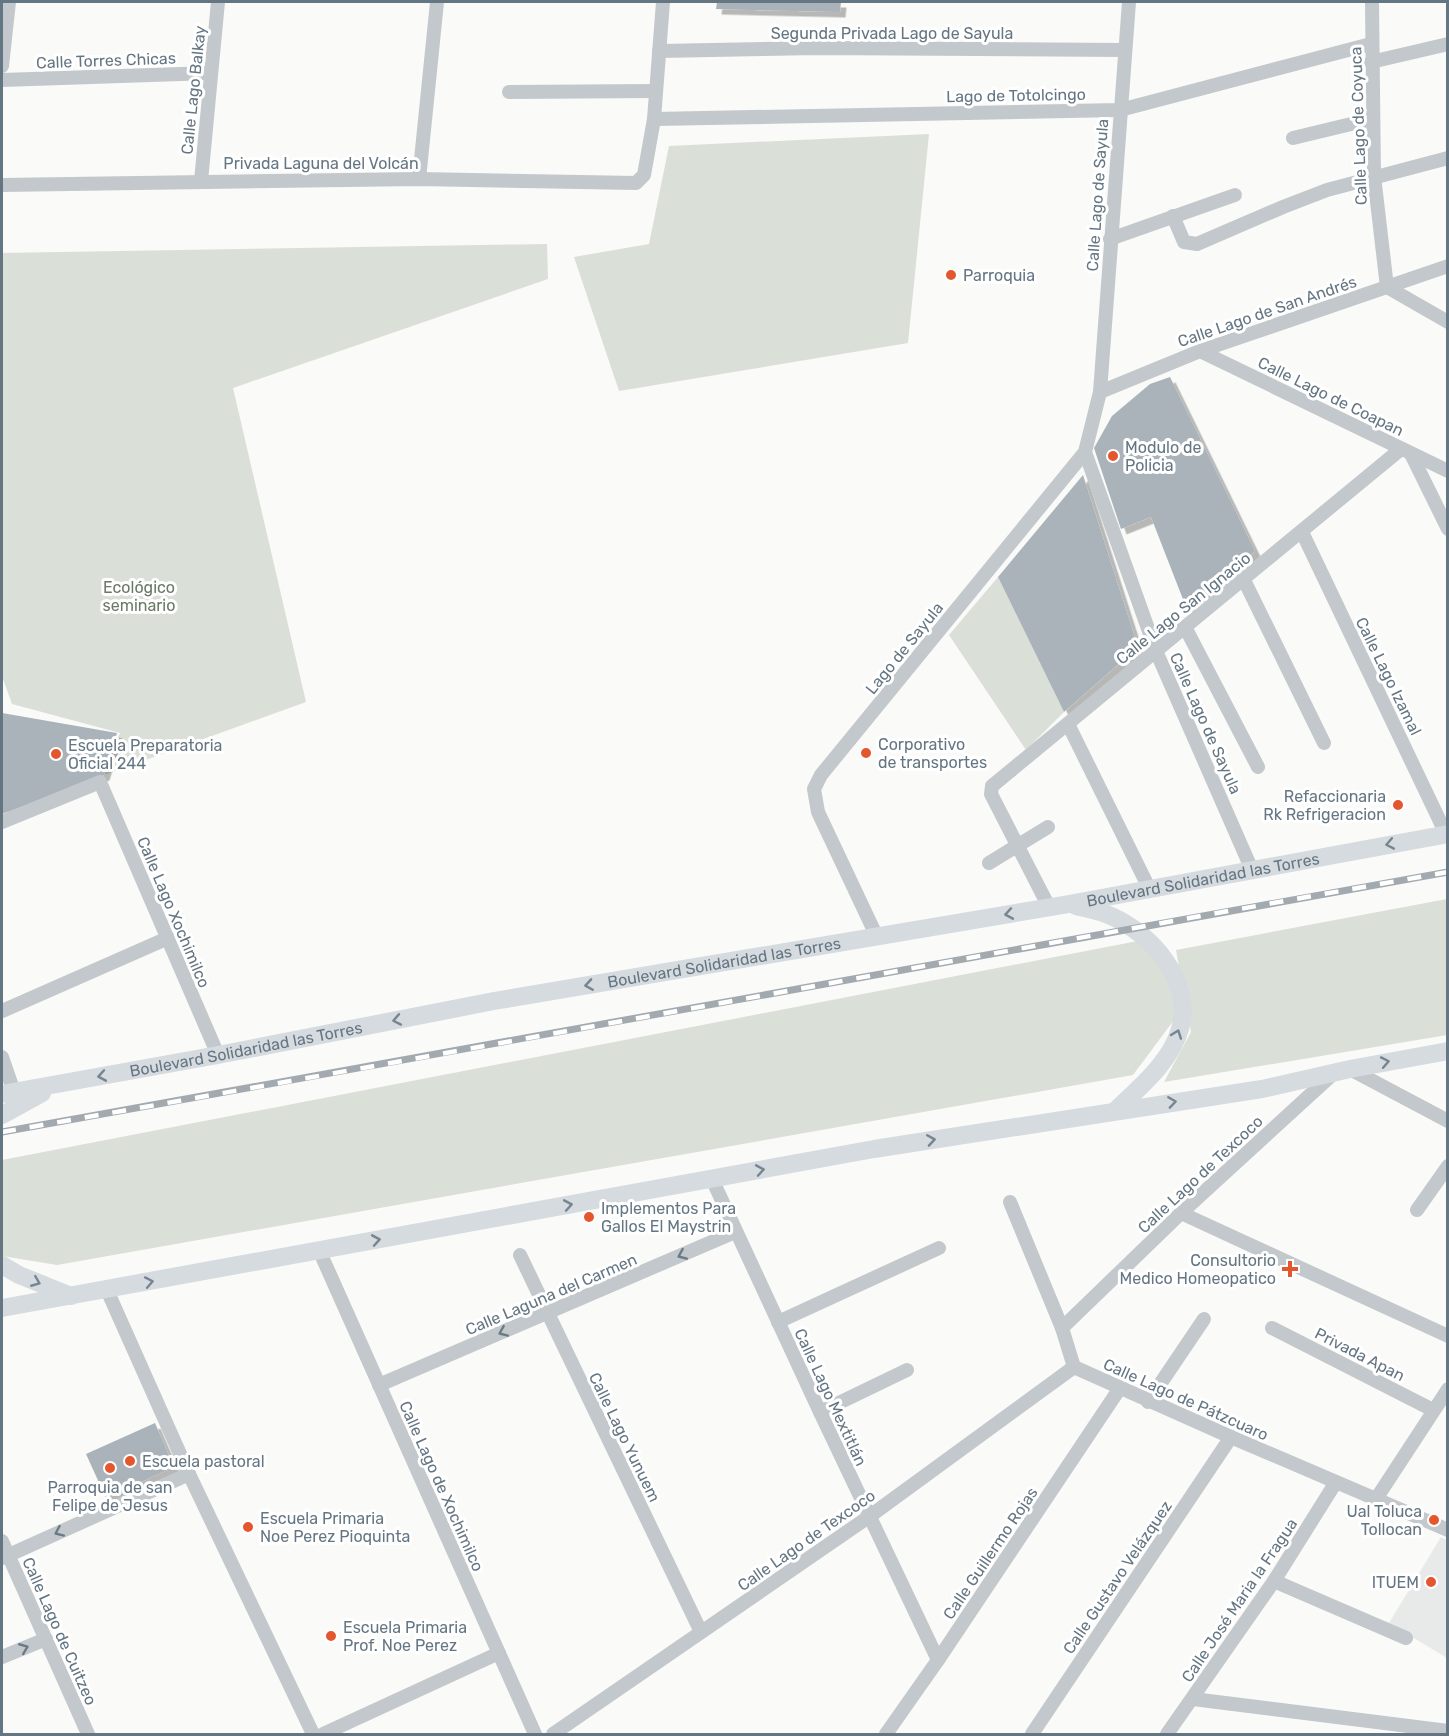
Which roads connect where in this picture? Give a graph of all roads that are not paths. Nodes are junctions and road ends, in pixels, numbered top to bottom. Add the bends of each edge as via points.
1 (9, 2) edge
2 (218, 2) edge
3 (437, 2) edge
4 (663, 2) edge
5 (1129, 2) edge
6 (1372, 2) edge
7 (1371, 44) junction
8 (1448, 44) edge
9 (3, 47) edge
10 (1125, 50) junction
11 (659, 51) junction
12 (1371, 62) junction
13 (2, 66) edge
14 (211, 73) junction
15 (2, 80) edge
16 (656, 91) junction
17 (509, 92) dead end
18 (1120, 110) junction
19 (654, 119) junction
20 (1372, 119) junction
21 (1293, 138) dead end
22 (1448, 158) edge
23 (1374, 176) junction
24 (419, 179) junction
25 (201, 181) junction
26 (2, 185) edge
27 (1235, 195) dead end
28 (1173, 216) junction
29 (1110, 239) junction
30 (1448, 266) edge
31 (1387, 287) junction
32 (1448, 322) edge
33 (1200, 351) junction
34 (1100, 392) junction
35 (1406, 451) junction
36 (1085, 452) junction
37 (1448, 471) edge
38 (1448, 529) edge
39 (1302, 532) junction
40 (1244, 580) junction
41 (1185, 627) junction
42 (1156, 651) junction
43 (1068, 724) junction
44 (1324, 743) dead end
45 (1258, 767) dead end
46 (2, 822) edge
47 (1048, 827) dead end
48 (1447, 834) edge
49 (1017, 846) junction
50 (988, 863) dead end
51 (1252, 870) junction
52 (1149, 888) junction
53 (1069, 904) junction
54 (1049, 908) junction
55 (877, 937) junction
56 (168, 938) junction
57 (2, 1011) edge
58 (1448, 1051) edge
59 (218, 1055) junction
60 (2, 1058) edge
61 (1342, 1070) junction
62 (60, 1083) junction
63 (8, 1093) edge
64 (1114, 1111) junction
65 (2, 1116) edge
66 (1448, 1121) edge
67 (1448, 1166) edge
68 (712, 1179) junction
69 (1010, 1202) dead end
70 (1417, 1210) dead end
71 (1181, 1213) junction
72 (735, 1232) junction
73 (939, 1248) dead end
74 (318, 1250) junction
75 (519, 1255) dead end
76 (2, 1265) edge
77 (107, 1290) junction
78 (71, 1296) junction
79 (2, 1308) edge
80 (547, 1313) junction
81 (1204, 1319) dead end
82 (778, 1322) junction
83 (1062, 1328) junction
84 (1272, 1328) dead end
85 (1448, 1336) edge
86 (1074, 1368) junction
87 (907, 1370) dead end
88 (379, 1385) junction
89 (1120, 1388) junction
90 (1448, 1389) edge
91 (1148, 1402) junction
92 (1433, 1410) junction
93 (820, 1412) junction
94 (1231, 1437) junction
95 (189, 1474) junction
96 (1336, 1482) junction
97 (1376, 1499) junction
98 (870, 1516) junction
99 (1448, 1530) edge
100 (2, 1541) edge
101 (5, 1556) edge
102 (1274, 1581) junction
103 (701, 1632) junction
104 (1406, 1638) dead end
105 (45, 1639) junction
106 (499, 1653) junction
107 (2, 1657) edge
108 (938, 1660) junction
109 (1193, 1698) junction
110 (1448, 1731) edge
111 (88, 1734) edge
112 (313, 1734) edge
113 (323, 1734) edge
114 (535, 1734) edge
115 (553, 1734) edge
116 (886, 1734) edge
117 (1032, 1734) edge
118 (1167, 1734) edge

1 - 9 street
2 - 14 street, Calle Lago Balkay
3 - 24 street
4 - 11 street
5 - 10 street, Calle Lago de Sayula
6 - 7 street, Calle Lago de Coyuca
7 - 12 street, Calle Lago de Coyuca
7 - 18 street, Lago de Totolcingo
8 - 12 street
9 - 13 street
10 - 11 street, Segunda Privada Lago de Sayula
10 - 18 street, Calle Lago de Sayula
11 - 16 street
12 - 20 street, Calle Lago de Coyuca
14 - 15 street, Calle Torres Chicas
14 - 25 street, Calle Lago Balkay
16 - 17 street
16 - 19 street
18 - 19 street, Lago de Totolcingo
18 - 29 street, Calle Lago de Sayula
19 - 24 street, Privada Laguna del Volcán via 644,175 633,183
20 - 21 street
20 - 23 street, Calle Lago de Coyuca
22 - 23 street
23 - 28 street via 1306,197 1197,244 1184,242
23 - 31 street, Calle Lago de Coyuca
24 - 25 street, Privada Laguna del Volcán
25 - 26 street, Privada Laguna del Volcán
27 - 28 street
28 - 29 street
29 - 34 street, Calle Lago de Sayula
30 - 31 street, Calle Lago de San Andrés
31 - 32 street
31 - 33 street, Calle Lago de San Andrés
33 - 34 street, Calle Lago de San Andrés
33 - 35 street, Calle Lago de Coapan
34 - 36 street, Lago de Sayula
35 - 37 street, Calle Lago de Coapan
35 - 38 street
35 - 39 street, Calle Lago San Ignacio
36 - 42 street, Calle Lago de Sayula
36 - 55 street, Lago de Sayula via 815,784 813,795 818,812
39 - 40 street, Calle Lago San Ignacio
39 - 48 street, Calle Lago Izamal
40 - 41 street, Calle Lago San Ignacio
40 - 44 street
41 - 42 street, Calle Lago San Ignacio
41 - 45 street
42 - 43 street, Calle Lago San Ignacio
42 - 51 street, Calle Lago de Sayula
43 - 49 street, Calle Lago San Ignacio via 992,786 991,794
43 - 52 street
46 - 56 street, Calle Lago Xochimilco via 100,782
47 - 49 street
48 -> 51 main road, Boulevard Solidaridad las Torres
49 - 50 street
49 - 54 street
51 - 52 main road, Boulevard Solidaridad las Torres
52 - 53 main road, Boulevard Solidaridad las Torres
53 - 54 main road, Boulevard Solidaridad las Torres
64 -> 53 main road via 1150,1078 1174,1042 1182,1015 1178,986 1165,960 1137,932 1112,916
54 -> 55 main road, Boulevard Solidaridad las Torres
55 -> 59 main road, Boulevard Solidaridad las Torres via 494,1001
56 - 57 street
56 - 59 street, Calle Lago Xochimilco
61 -> 58 main road
59 -> 62 main road, Boulevard Solidaridad las Torres
60 - 63 street
64 -> 61 main road via 1262,1089
61 - 66 street
61 - 71 street, Calle Lago de Texcoco
62 - 63 main road, Boulevard Solidaridad las Torres
62 - 65 main road
68 -> 64 main road
67 - 70 street
68 - 72 street, Calle Lago Mextitlán
74 -> 68 main road
69 - 83 street
71 - 83 street, Calle Lago de Texcoco
71 - 85 street
72 -> 80 street, Calle Laguna del Carmen
72 - 82 street, Calle Lago Mextitlán
73 - 82 street
77 -> 74 main road
74 - 88 street, Calle Lago de Xochimilco
75 - 80 street, Calle Lago Yunuem
76 -> 78 main road
77 - 78 main road
77 - 95 street
78 - 79 main road
80 -> 88 street, Calle Laguna del Carmen
80 - 103 street, Calle Lago Yunuem
81 - 91 street
82 - 93 street, Calle Lago Mextitlán
83 - 86 street
84 - 92 street, Privada Apan
86 - 89 street, Calle Lago de Pátzcuaro
86 - 98 street, Calle Lago de Texcoco
87 - 93 street
88 - 106 street, Calle Lago de Xochimilco
89 - 91 street, Calle Lago de Pátzcuaro
89 - 108 street, Calle Guillermo Rojas
90 - 92 street
91 - 94 street, Calle Lago de Pátzcuaro
92 - 97 street
93 - 98 street, Calle Lago Mextitlán
94 - 96 street, Calle Lago de Pátzcuaro
94 - 117 street, Calle Gustavo Velázquez
95 -> 101 street
95 - 112 street
96 - 97 street, Calle Lago de Pátzcuaro
96 - 102 street, Calle José Maria la Fragua
97 - 99 street, Calle Lago de Pátzcuaro
98 - 103 street, Calle Lago de Texcoco
98 - 108 street, Calle Lago Mextitlán
100 - 101 street, Calle Lago de Cuitzeo
101 - 105 street, Calle Lago de Cuitzeo
102 - 104 street
102 - 109 street, Calle José Maria la Fragua
103 - 115 street, Calle Lago de Texcoco
107 -> 105 street
105 - 111 street, Calle Lago de Cuitzeo
106 - 113 street
106 - 114 street, Calle Lago de Xochimilco
108 - 116 street, Calle Guillermo Rojas
109 - 110 street
109 - 118 street, Calle José Maria la Fragua

